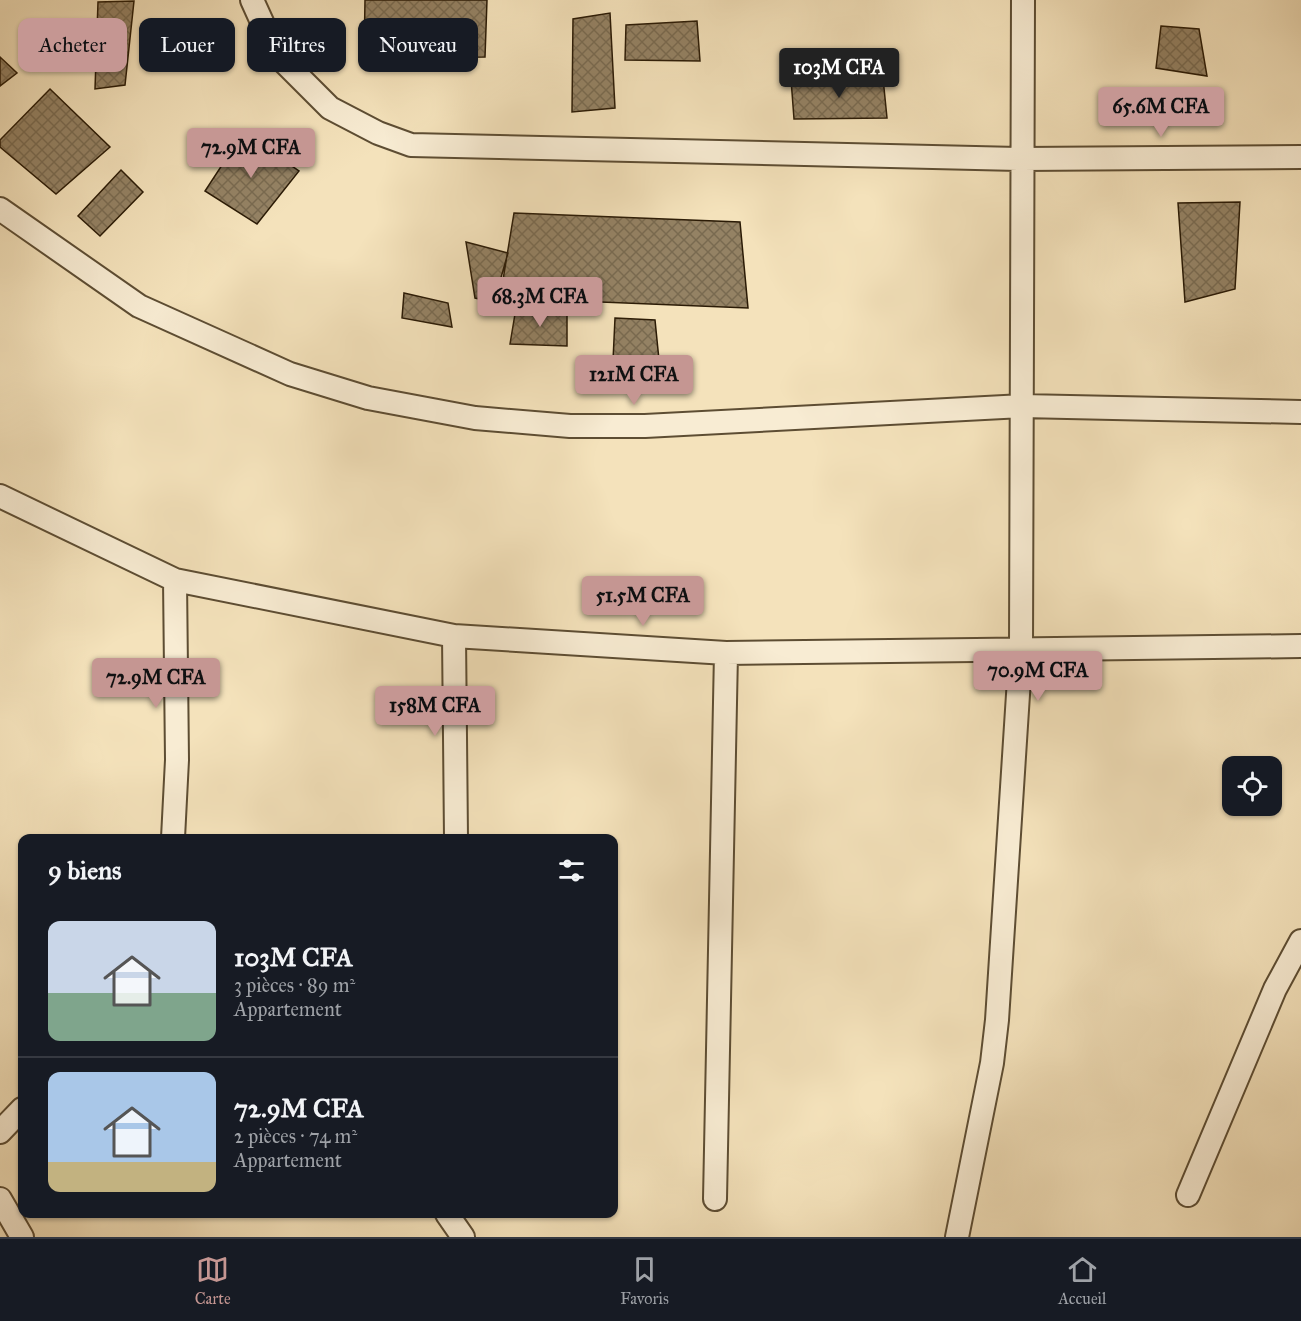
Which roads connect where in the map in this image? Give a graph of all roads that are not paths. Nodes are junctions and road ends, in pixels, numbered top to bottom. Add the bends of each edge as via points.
1 (252, 0) edge
2 (1023, 0) edge
3 (1301, 157) edge
4 (1022, 159) junction
5 (0, 209) edge
6 (1022, 405) junction
7 (1301, 412) edge
8 (0, 496) edge
9 (175, 580) junction
10 (454, 636) junction
11 (1301, 646) edge
12 (1021, 648) junction
13 (726, 652) junction
14 (173, 834) edge
15 (456, 834) edge
16 (1301, 941) edge
17 (18, 1113) edge
18 (0, 1132) edge
19 (1188, 1195) dead end
20 (0, 1199) edge
21 (715, 1199) dead end
22 (450, 1218) edge
23 (22, 1237) edge
24 (463, 1237) edge
25 (957, 1237) edge

1 - 4 street via 277,55 330,108 411,145
2 - 4 street
3 - 4 street
4 - 6 street
5 - 6 street via 139,306 290,374 368,398 475,418 570,426 645,426
6 - 7 street
6 - 12 street
8 - 9 street
9 - 10 street
9 - 14 street via 177,760
10 - 13 street
10 - 15 street
11 - 12 street
12 - 13 street
12 - 25 street via 997,1020
13 - 21 street
16 - 19 street via 1275,989
17 - 18 street
20 - 23 street
22 - 24 street

